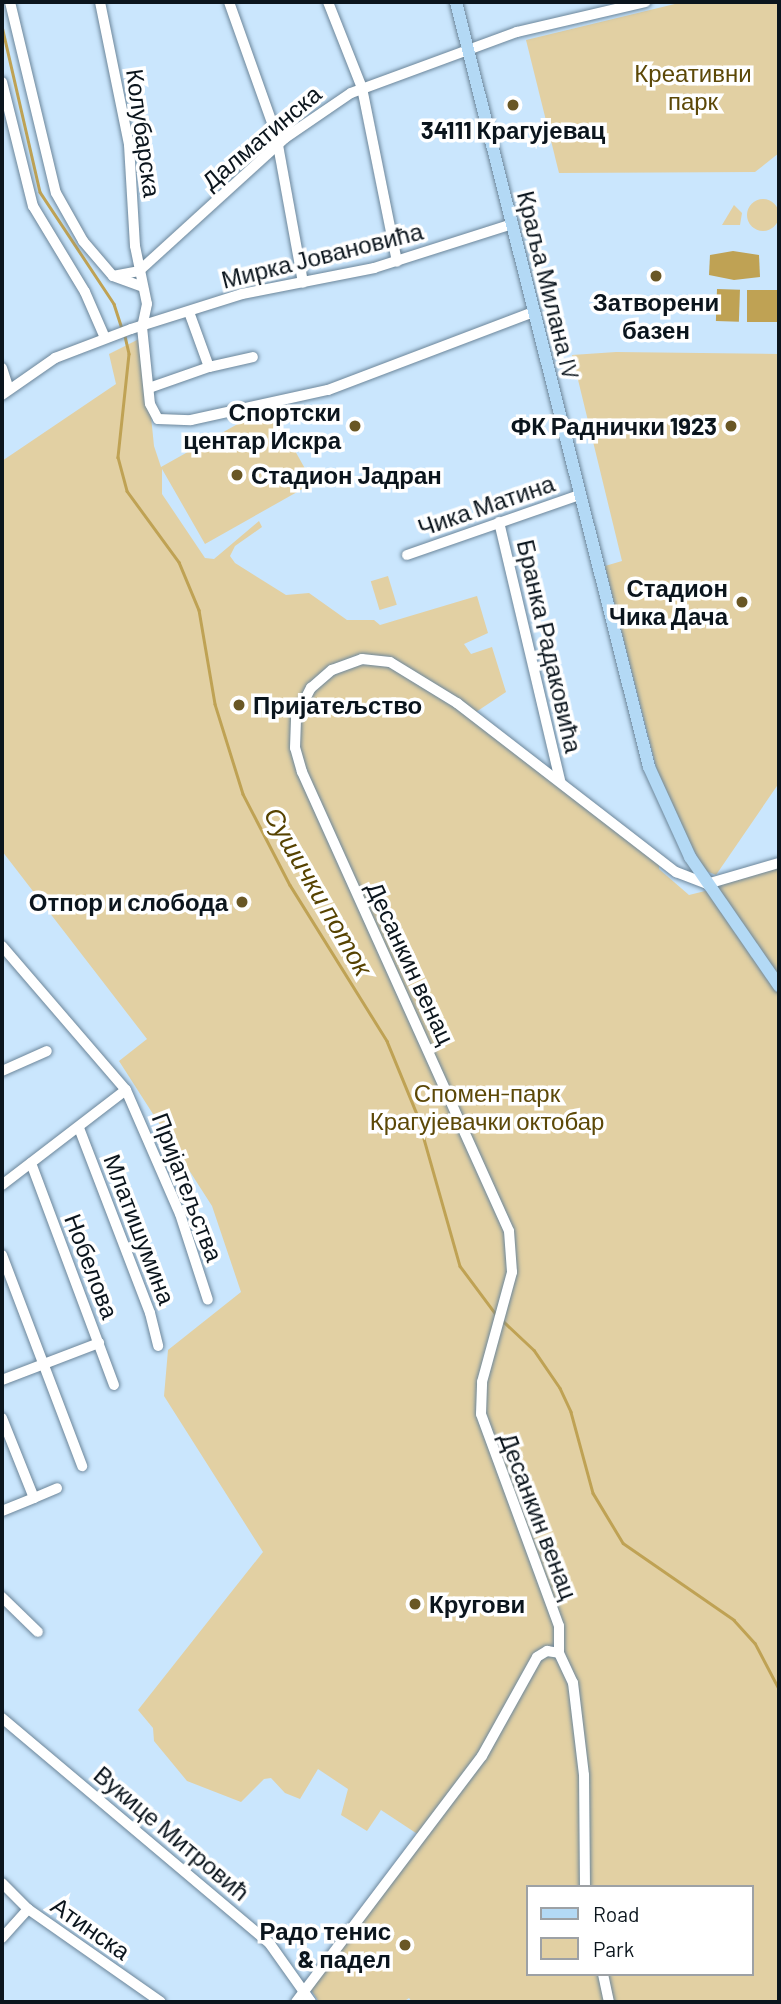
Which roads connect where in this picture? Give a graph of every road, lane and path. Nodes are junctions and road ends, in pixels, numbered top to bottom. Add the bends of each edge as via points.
1 (10, 2) edge
2 (100, 2) edge
3 (229, 2) edge
4 (328, 2) edge
5 (456, 2) edge
6 (646, 2) edge
7 (468, 50) junction
8 (2, 82) edge
9 (362, 88) junction
10 (277, 146) junction
11 (513, 224) junction
12 (397, 261) junction
13 (139, 271) junction
14 (113, 276) junction
15 (303, 283) junction
16 (141, 285) junction
17 (189, 312) junction
18 (533, 312) junction
19 (142, 327) junction
20 (109, 337) junction
21 (253, 357) dead end
22 (209, 367) junction
23 (2, 368) edge
24 (149, 388) junction
25 (6, 392) edge
26 (579, 495) junction
27 (499, 522) junction
28 (407, 555) dead end
29 (560, 781) junction
30 (690, 857) junction
31 (779, 863) edge
32 (677, 872) junction
33 (707, 884) junction
34 (2, 946) edge
35 (779, 986) edge
36 (47, 1051) dead end
37 (2, 1071) edge
38 (126, 1090) junction
39 (79, 1129) junction
40 (31, 1163) junction
41 (2, 1185) edge
42 (2, 1255) edge
43 (208, 1300) dead end
44 (99, 1343) junction
45 (158, 1346) dead end
46 (44, 1364) junction
47 (2, 1380) edge
48 (114, 1385) dead end
49 (2, 1418) edge
50 (82, 1466) dead end
51 (57, 1488) dead end
52 (34, 1498) junction
53 (2, 1511) edge
54 (2, 1597) edge
55 (38, 1632) dead end
56 (559, 1653) junction
57 (2, 1718) edge
58 (2, 1883) edge
59 (585, 1885) edge
60 (29, 1909) junction
61 (2, 1938) edge
62 (603, 1976) edge
63 (304, 1990) junction
64 (161, 2002) edge
65 (296, 2002) edge
66 (312, 2002) edge
67 (609, 2002) edge

1 - 14 street via 55,193 83,240
2 - 13 street, Колубарска via 129,145
3 - 10 street
4 - 9 street
5 - 7 main road, Краља Милана IV
6 - 7 street, Далматинска via 517,32
7 - 9 street, Далматинска
7 - 11 main road, Краља Милана IV
8 - 20 street via 33,206
9 - 10 street, Далматинска via 328,106
9 - 12 street
10 - 13 street, Далматинска
10 - 15 street
11 - 12 street, Мирка Јовановића
11 - 18 main road, Краља Милана IV
12 - 15 street, Мирка Јовановића
13 - 14 street
13 - 16 street, Колубарска
14 - 16 street
15 - 17 street, Мирка Јовановића via 242,294
16 - 19 street, Колубарска via 147,311
17 - 19 street, Мирка Јовановића
17 - 22 street
18 - 24 street, Колубарска via 328,390 191,420 162,422 154,415
18 - 26 main road, Краља Милана IV
19 - 20 street, Мирка Јовановића
19 - 24 street, Колубарска
20 - 25 street, Мирка Јовановића via 55,358
21 - 22 street
22 - 24 street
23 - 25 street
26 - 27 street, Чика Матина
26 - 30 main road, Краља Милана IV via 644,752
27 - 28 street, Чика Матина
27 - 29 street, Бранка Радаковића
29 - 32 street, Десанкин венац
29 - 56 street, Десанкин венац via 432,685 390,662 353,660 327,673 307,692 295,722 295,748 302,772 505,1219 513,1265 482,1382 481,1414 559,1626
30 - 32 street via 687,868
30 - 33 main road, Краља Милана IV
31 - 33 street
32 - 33 street, Десанкин венац
33 - 35 main road, Краља Милана IV
34 - 38 street, Пријатељства
36 - 37 street
38 - 39 street
38 - 43 street, Пријатељства via 180,1214
39 - 40 street
39 - 45 street, Млатишумина via 150,1313
40 - 41 street
40 - 44 street, Нобелова
42 - 46 street
44 - 46 street
44 - 48 street, Нобелова
46 - 47 street
46 - 50 street
49 - 52 street
51 - 52 street
52 - 53 street
54 - 55 street
56 - 59 street, Десанкин венац via 573,1683 580,1729
56 - 63 street via 547,1651 537,1657 482,1756
57 - 63 street, Вукице Митровић via 270,1944
58 - 60 street, Атинска
60 - 61 street
60 - 64 street, Атинска
62 - 67 street
63 - 65 street
63 - 66 street, Вукице Митровић

